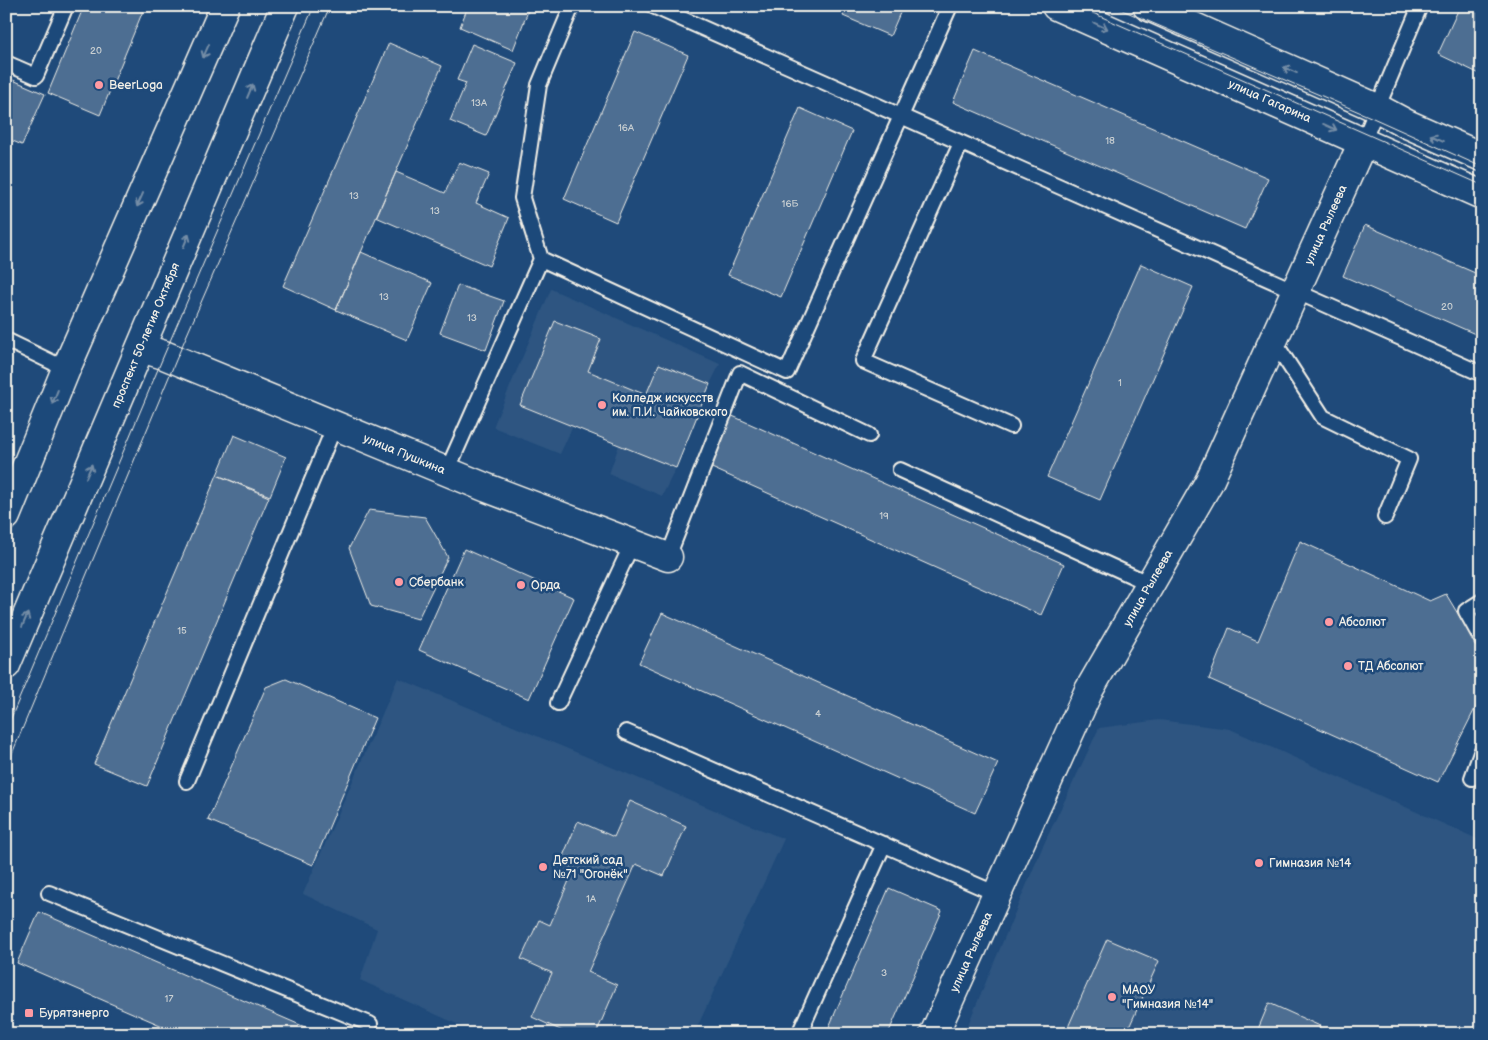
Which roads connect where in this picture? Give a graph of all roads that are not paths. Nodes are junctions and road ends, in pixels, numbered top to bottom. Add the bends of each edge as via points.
1 (66, 6) edge
2 (225, 6) edge
3 (286, 6) edge
4 (572, 6) edge
5 (653, 6) edge
6 (950, 6) edge
7 (1056, 6) edge
8 (1147, 6) edge
9 (1420, 6) edge
10 (6, 63) edge
11 (1377, 108) junction
12 (901, 116) junction
13 (1363, 142) junction
14 (961, 143) junction
15 (1482, 157) edge
16 (1482, 195) edge
17 (541, 259) junction
18 (1294, 291) junction
19 (6, 340) edge
20 (1273, 340) junction
21 (141, 348) junction
22 (66, 369) junction
23 (1482, 374) edge
24 (335, 425) junction
25 (1011, 426) dead end
26 (869, 435) dead end
27 (900, 470) dead end
28 (447, 471) junction
29 (6, 516) edge
30 (1385, 517) dead end
31 (632, 544) junction
32 (668, 557) joint
33 (1150, 584) junction
34 (1482, 601) edge
35 (1482, 640) edge
36 (6, 665) edge
37 (558, 704) dead end
38 (626, 732) dead end
39 (1482, 750) edge
40 (1472, 778) dead end
41 (187, 780) dead end
42 (884, 844) junction
43 (49, 893) dead end
44 (997, 894) junction
45 (367, 1034) edge
46 (799, 1034) edge
47 (934, 1034) edge

1 - 10 lane via 36,76
2 -> 22 street
21 -> 3 street, проспект 50-летия Октября
4 - 17 lane via 539,85 522,198
5 - 12 lane
6 - 12 lane
7 -> 13 street, улица Гагарина
11 -> 8 street
9 - 11 lane
11 - 13 lane
15 -> 11 street
12 - 14 lane
12 - 17 lane via 787,372
13 - 16 street, улица Гагарина
13 - 18 street, улица Рылеева
14 - 18 lane
14 - 25 lane via 863,361
17 - 28 lane
18 - 20 street, улица Рылеева
18 - 23 lane
19 - 22 lane
20 - 30 lane via 1323,417 1409,459
20 - 33 street, улица Рылеева via 1209,482
21 - 24 street, улица Пушкина
36 -> 21 street, проспект 50-летия Октября
22 -> 29 street
24 - 28 street, улица Пушкина
24 - 41 lane
26 - 32 lane via 740,373
27 - 33 lane
28 - 31 street, улица Пушкина
31 - 32 street, улица Пушкина
31 - 37 lane
33 - 44 street, улица Рылеева via 1089,690
34 - 35 lane via 1466,611
38 - 42 lane
39 - 40 lane
42 - 44 lane
42 - 46 lane
43 - 45 lane via 370,1024
44 - 47 street, улица Рылеева

